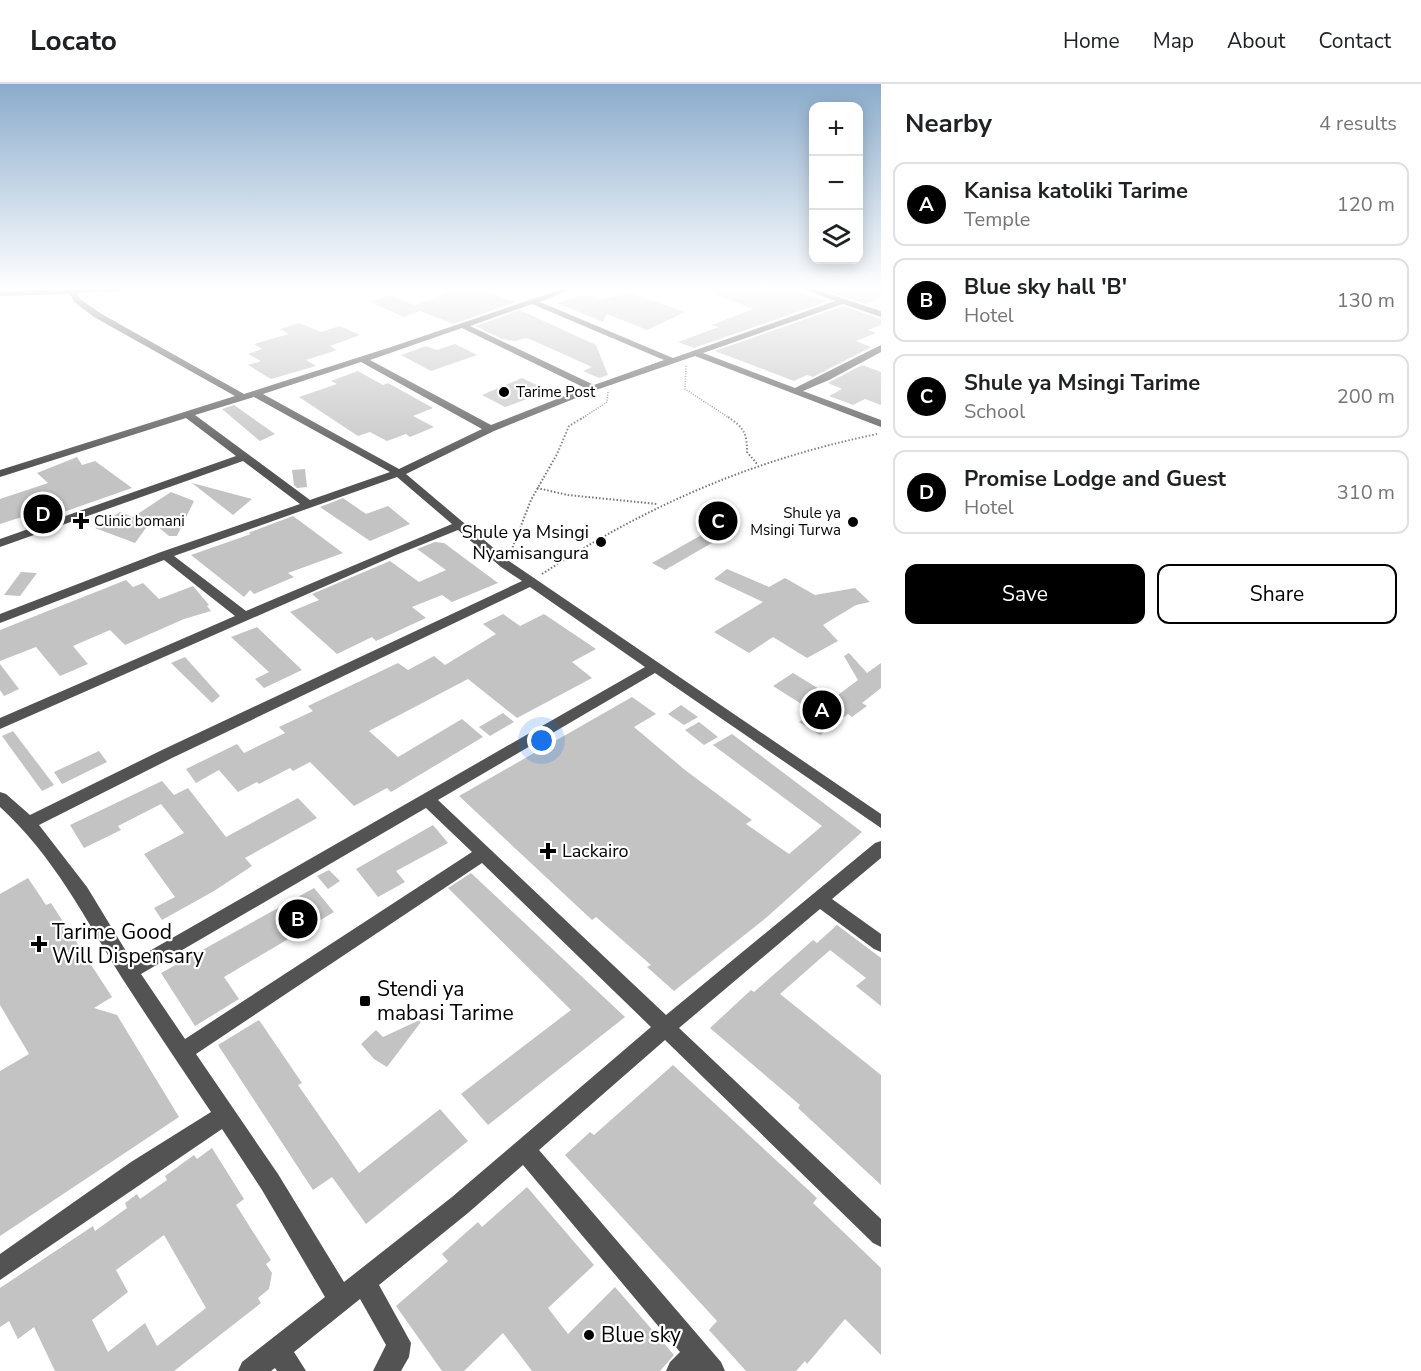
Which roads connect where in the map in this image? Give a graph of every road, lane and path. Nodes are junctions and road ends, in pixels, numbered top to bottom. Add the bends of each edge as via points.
1 (158, 349) edge
2 (388, 349) edge
3 (516, 349) edge
4 (645, 349) edge
5 (705, 349) edge
6 (879, 349) edge
7 (691, 354) junction
8 (360, 358) junction
9 (671, 360) junction
10 (598, 386) junction
11 (795, 391) junction
12 (253, 392) junction
13 (241, 396) junction
14 (187, 414) junction
15 (881, 424) edge
16 (490, 429) junction
17 (881, 433) edge
18 (243, 457) junction
19 (758, 465) junction
20 (399, 472) junction
21 (0, 474) edge
22 (537, 488) junction
23 (308, 504) junction
24 (659, 504) junction
25 (461, 525) junction
26 (0, 543) edge
27 (165, 555) junction
28 (505, 564) junction
29 (531, 582) junction
30 (245, 616) junction
31 (0, 619) edge
32 (655, 667) junction
33 (0, 724) edge
34 (0, 798) edge
35 (428, 800) junction
36 (881, 822) edge
37 (27, 823) junction
38 (881, 848) edge
39 (484, 853) junction
40 (820, 900) junction
41 (881, 944) edge
42 (129, 972) junction
43 (667, 1026) junction
44 (182, 1052) junction
45 (224, 1116) junction
46 (524, 1149) junction
47 (881, 1235) edge
48 (0, 1268) edge
49 (363, 1281) junction
50 (340, 1299) junction
51 (277, 1350) junction
52 (696, 1365) edge
53 (251, 1371) edge
54 (293, 1371) edge
55 (386, 1371) edge

1 - 13 street
2 - 8 street
3 - 10 street
4 - 9 street
5 - 7 street
6 - 11 street
7 - 9 street
7 - 11 street
7 - 19 path via 685,389 743,427 747,452
8 - 12 street
8 - 16 street
9 - 10 street
10 - 16 street
10 - 22 path via 608,390 607,402 569,426
11 - 15 street
12 - 13 street
12 - 20 street
13 - 14 street
14 - 18 street
14 - 21 street
16 - 20 street
17 - 19 path
18 - 23 street
18 - 26 street
19 - 24 path
20 - 23 street
20 - 25 street
22 - 24 path
22 - 28 path
23 - 27 street
24 - 29 path
25 - 28 street
25 - 30 street
27 - 30 street
27 - 31 street
28 - 29 street
29 - 32 street
29 - 37 street
30 - 33 street
32 - 35 street
32 - 36 street
34 - 37 street
35 - 39 street
35 - 42 street
37 - 42 street via 81,892
38 - 40 street
39 - 43 street
39 - 44 street
40 - 41 street
40 - 43 street
42 - 44 street
43 - 46 street
43 - 47 street
44 - 45 street
45 - 48 street via 139,1170
45 - 50 street via 270,1182
46 - 49 street
46 - 52 street
49 - 50 street
49 - 55 street via 399,1343
50 - 51 street
51 - 53 street
51 - 54 street

